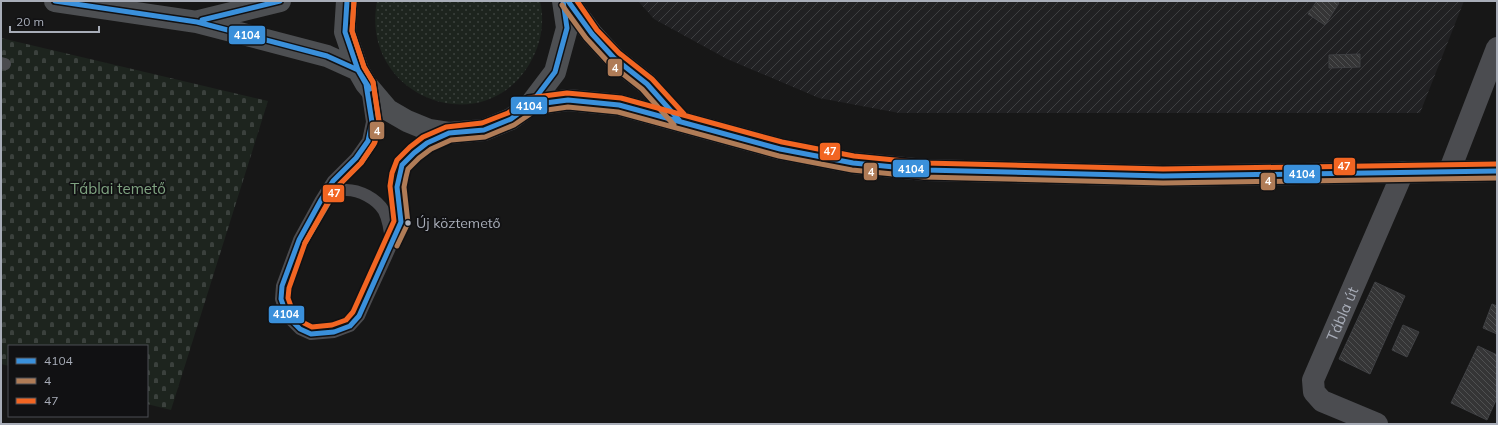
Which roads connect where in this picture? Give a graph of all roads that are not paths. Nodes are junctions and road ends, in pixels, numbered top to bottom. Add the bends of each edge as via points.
1 (55, 1) edge
2 (280, 1) edge
3 (348, 1) edge
4 (563, 1) edge
5 (568, 1) edge
6 (197, 22) junction
7 (1497, 48) edge
8 (362, 77) junction
9 (530, 105) junction
10 (681, 122) junction
11 (448, 133) junction
12 (1497, 171) edge
13 (1403, 172) junction
14 (1449, 172) junction
15 (321, 200) junction
16 (391, 243) junction
17 (1376, 424) edge

1 - 6 main road
2 - 6 main road
3 - 8 main road via 345,32
4 - 9 main road via 567,28 555,72
5 - 10 main road via 592,34 614,58 647,84
6 - 8 main road via 327,56
7 - 14 street
8 - 11 main road via 388,110 429,130
8 - 15 lane via 372,122 368,141 356,158 333,181
9 - 10 main road via 568,100 619,105
9 - 11 main road via 511,119 484,130
10 - 13 main road via 780,148 853,163 925,170 1163,176
11 - 16 lane via 426,143 402,165 396,187 401,222
12 - 14 main road
13 - 14 main road
13 - 17 street, Tábla út via 1313,380 1314,392 1322,401
15 - 16 lane via 345,190 357,192 377,202 390,226
15 - 16 lane via 299,240 282,286 281,299 287,316 300,329 311,334 324,334 350,326 359,316

